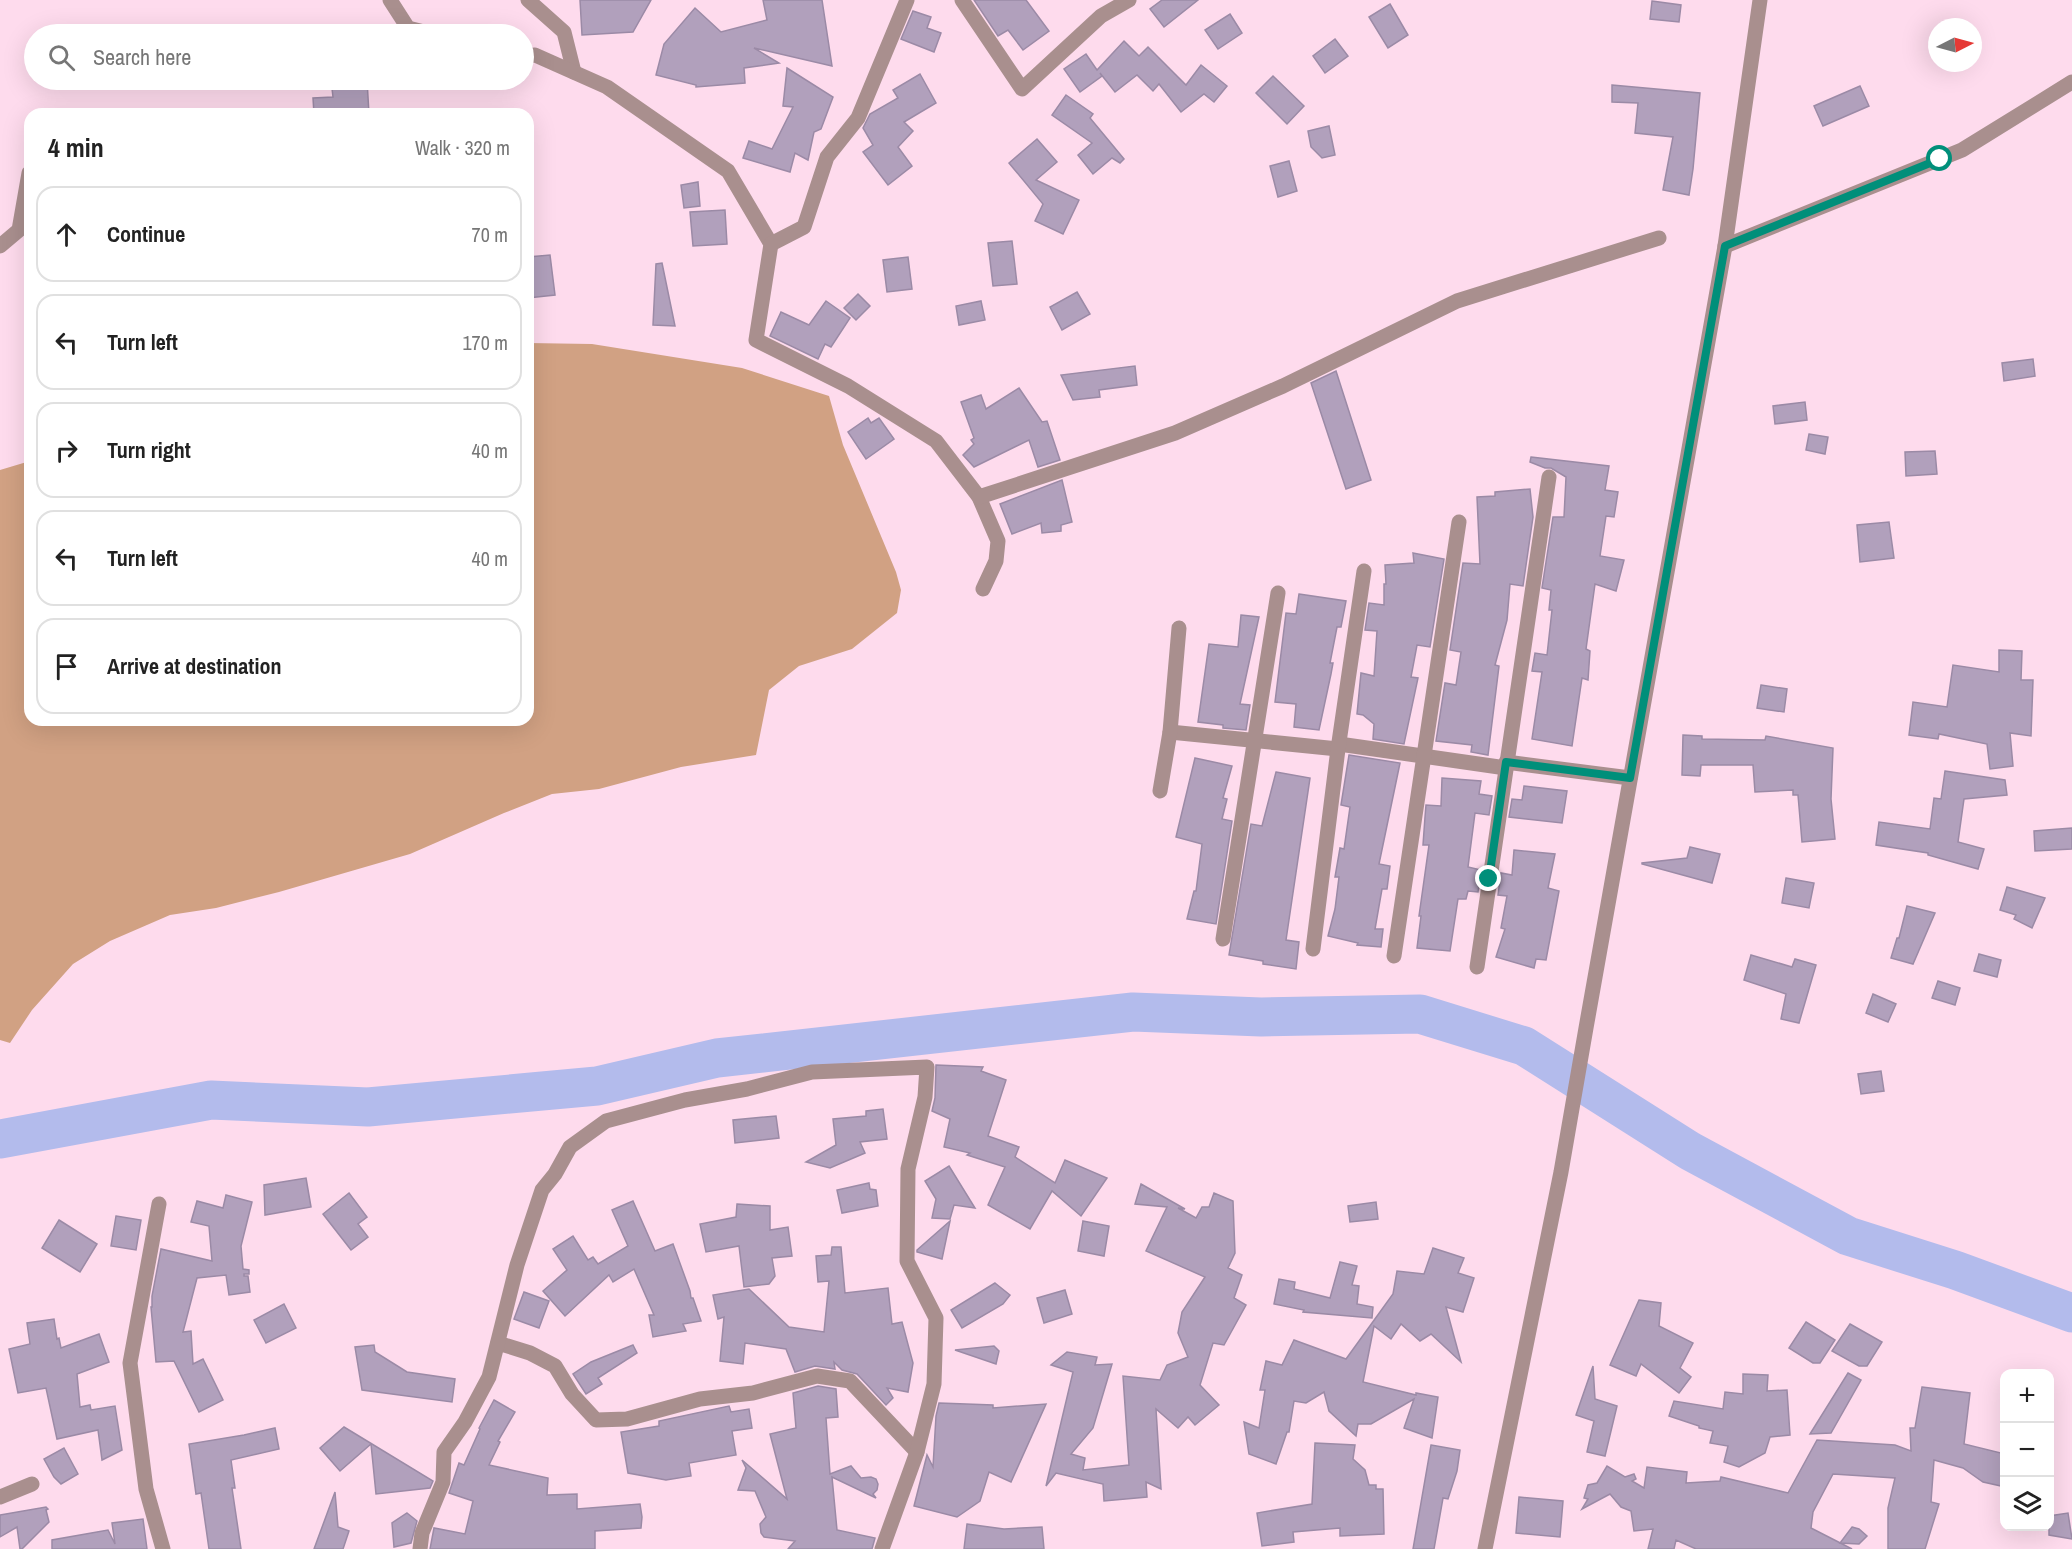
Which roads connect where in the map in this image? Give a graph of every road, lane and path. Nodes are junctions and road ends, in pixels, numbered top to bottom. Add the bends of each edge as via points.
1 (390, 0) edge
2 (528, 0) edge
3 (907, 0) edge
4 (962, 0) edge
5 (1129, 0) edge
6 (1760, 0) edge
7 (405, 24) edge
8 (534, 55) edge
9 (574, 72) junction
10 (2072, 82) edge
11 (24, 198) edge
12 (1659, 238) dead end
13 (771, 244) junction
14 (0, 246) edge
15 (1725, 246) junction
16 (1549, 477) dead end
17 (979, 498) junction
18 (1459, 522) dead end
19 (1364, 571) dead end
20 (982, 589) dead end
21 (1278, 593) dead end
22 (1179, 628) dead end
23 (1170, 732) junction
24 (1254, 741) junction
25 (1339, 746) junction
26 (1423, 756) junction
27 (1506, 765) junction
28 (1630, 778) junction
29 (1160, 791) dead end
30 (1223, 939) dead end
31 (1313, 949) dead end
32 (1394, 956) dead end
33 (1477, 967) dead end
34 (159, 1204) dead end
35 (498, 1342) junction
36 (916, 1452) junction
37 (32, 1484) dead end
38 (0, 1497) edge
39 (163, 1549) edge
40 (420, 1549) edge
41 (882, 1549) edge
42 (1485, 1549) edge

1 - 7 street
2 - 9 street via 564,32
3 - 13 street via 858,118 827,157 804,227
4 - 5 street via 1022,89 1101,16
6 - 15 street
8 - 9 street
9 - 13 street via 607,87 728,171
10 - 15 street via 1962,150
11 - 14 street via 19,230
12 - 17 street via 1457,301 1283,386 1175,433
13 - 17 street via 756,340 848,386 936,441
15 - 28 street
16 - 27 street
17 - 20 street via 998,541 996,561
18 - 26 street
19 - 25 street
21 - 24 street
22 - 23 street
23 - 24 street
23 - 29 street
24 - 25 street
24 - 30 street
25 - 26 street
25 - 31 street
26 - 27 street
26 - 32 street
27 - 28 street
27 - 33 street
28 - 42 street via 1561,1172
34 - 39 street via 130,1363 146,1489
35 - 36 street via 555,1366 572,1394 596,1420 627,1419 700,1399 753,1393 817,1376 850,1382
35 - 36 street via 517,1265 542,1190 570,1147 606,1121 812,1072 927,1067 925,1097 908,1169 907,1261 936,1318 934,1384
35 - 40 street via 489,1377 444,1452 443,1482 422,1533
36 - 41 street
37 - 38 street

